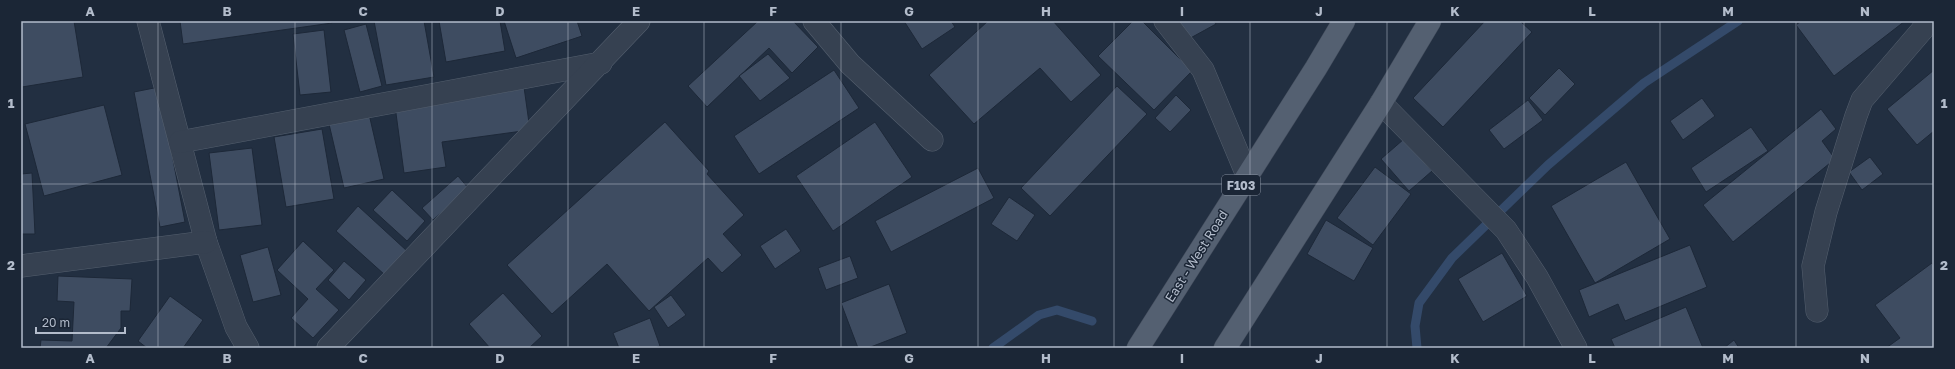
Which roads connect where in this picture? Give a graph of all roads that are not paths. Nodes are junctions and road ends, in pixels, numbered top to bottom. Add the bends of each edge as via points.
1 (148, 21) edge
2 (639, 21) edge
3 (814, 21) edge
4 (1164, 21) edge
5 (1344, 21) edge
6 (1430, 21) edge
7 (1925, 21) edge
8 (601, 63) junction
9 (1381, 103) junction
10 (932, 140) dead end
11 (180, 142) junction
12 (1247, 175) junction
13 (206, 242) junction
14 (21, 266) edge
15 (1817, 311) dead end
16 (248, 348) edge
17 (328, 348) edge
18 (1138, 348) edge
19 (1225, 348) edge
20 (1576, 348) edge

1 - 11 street
2 - 8 street
3 - 10 street via 850,64
4 - 12 street via 1203,70
5 - 12 main road, East - West Road / F103
6 - 9 main road
7 - 15 street via 1923,29 1862,100 1856,116 1826,212 1813,266
8 - 11 street
8 - 17 street
9 - 19 main road
9 - 20 street via 1506,230 1537,277
11 - 13 street
12 - 18 main road, East - West Road / F103
13 - 14 street
13 - 16 street via 236,327

